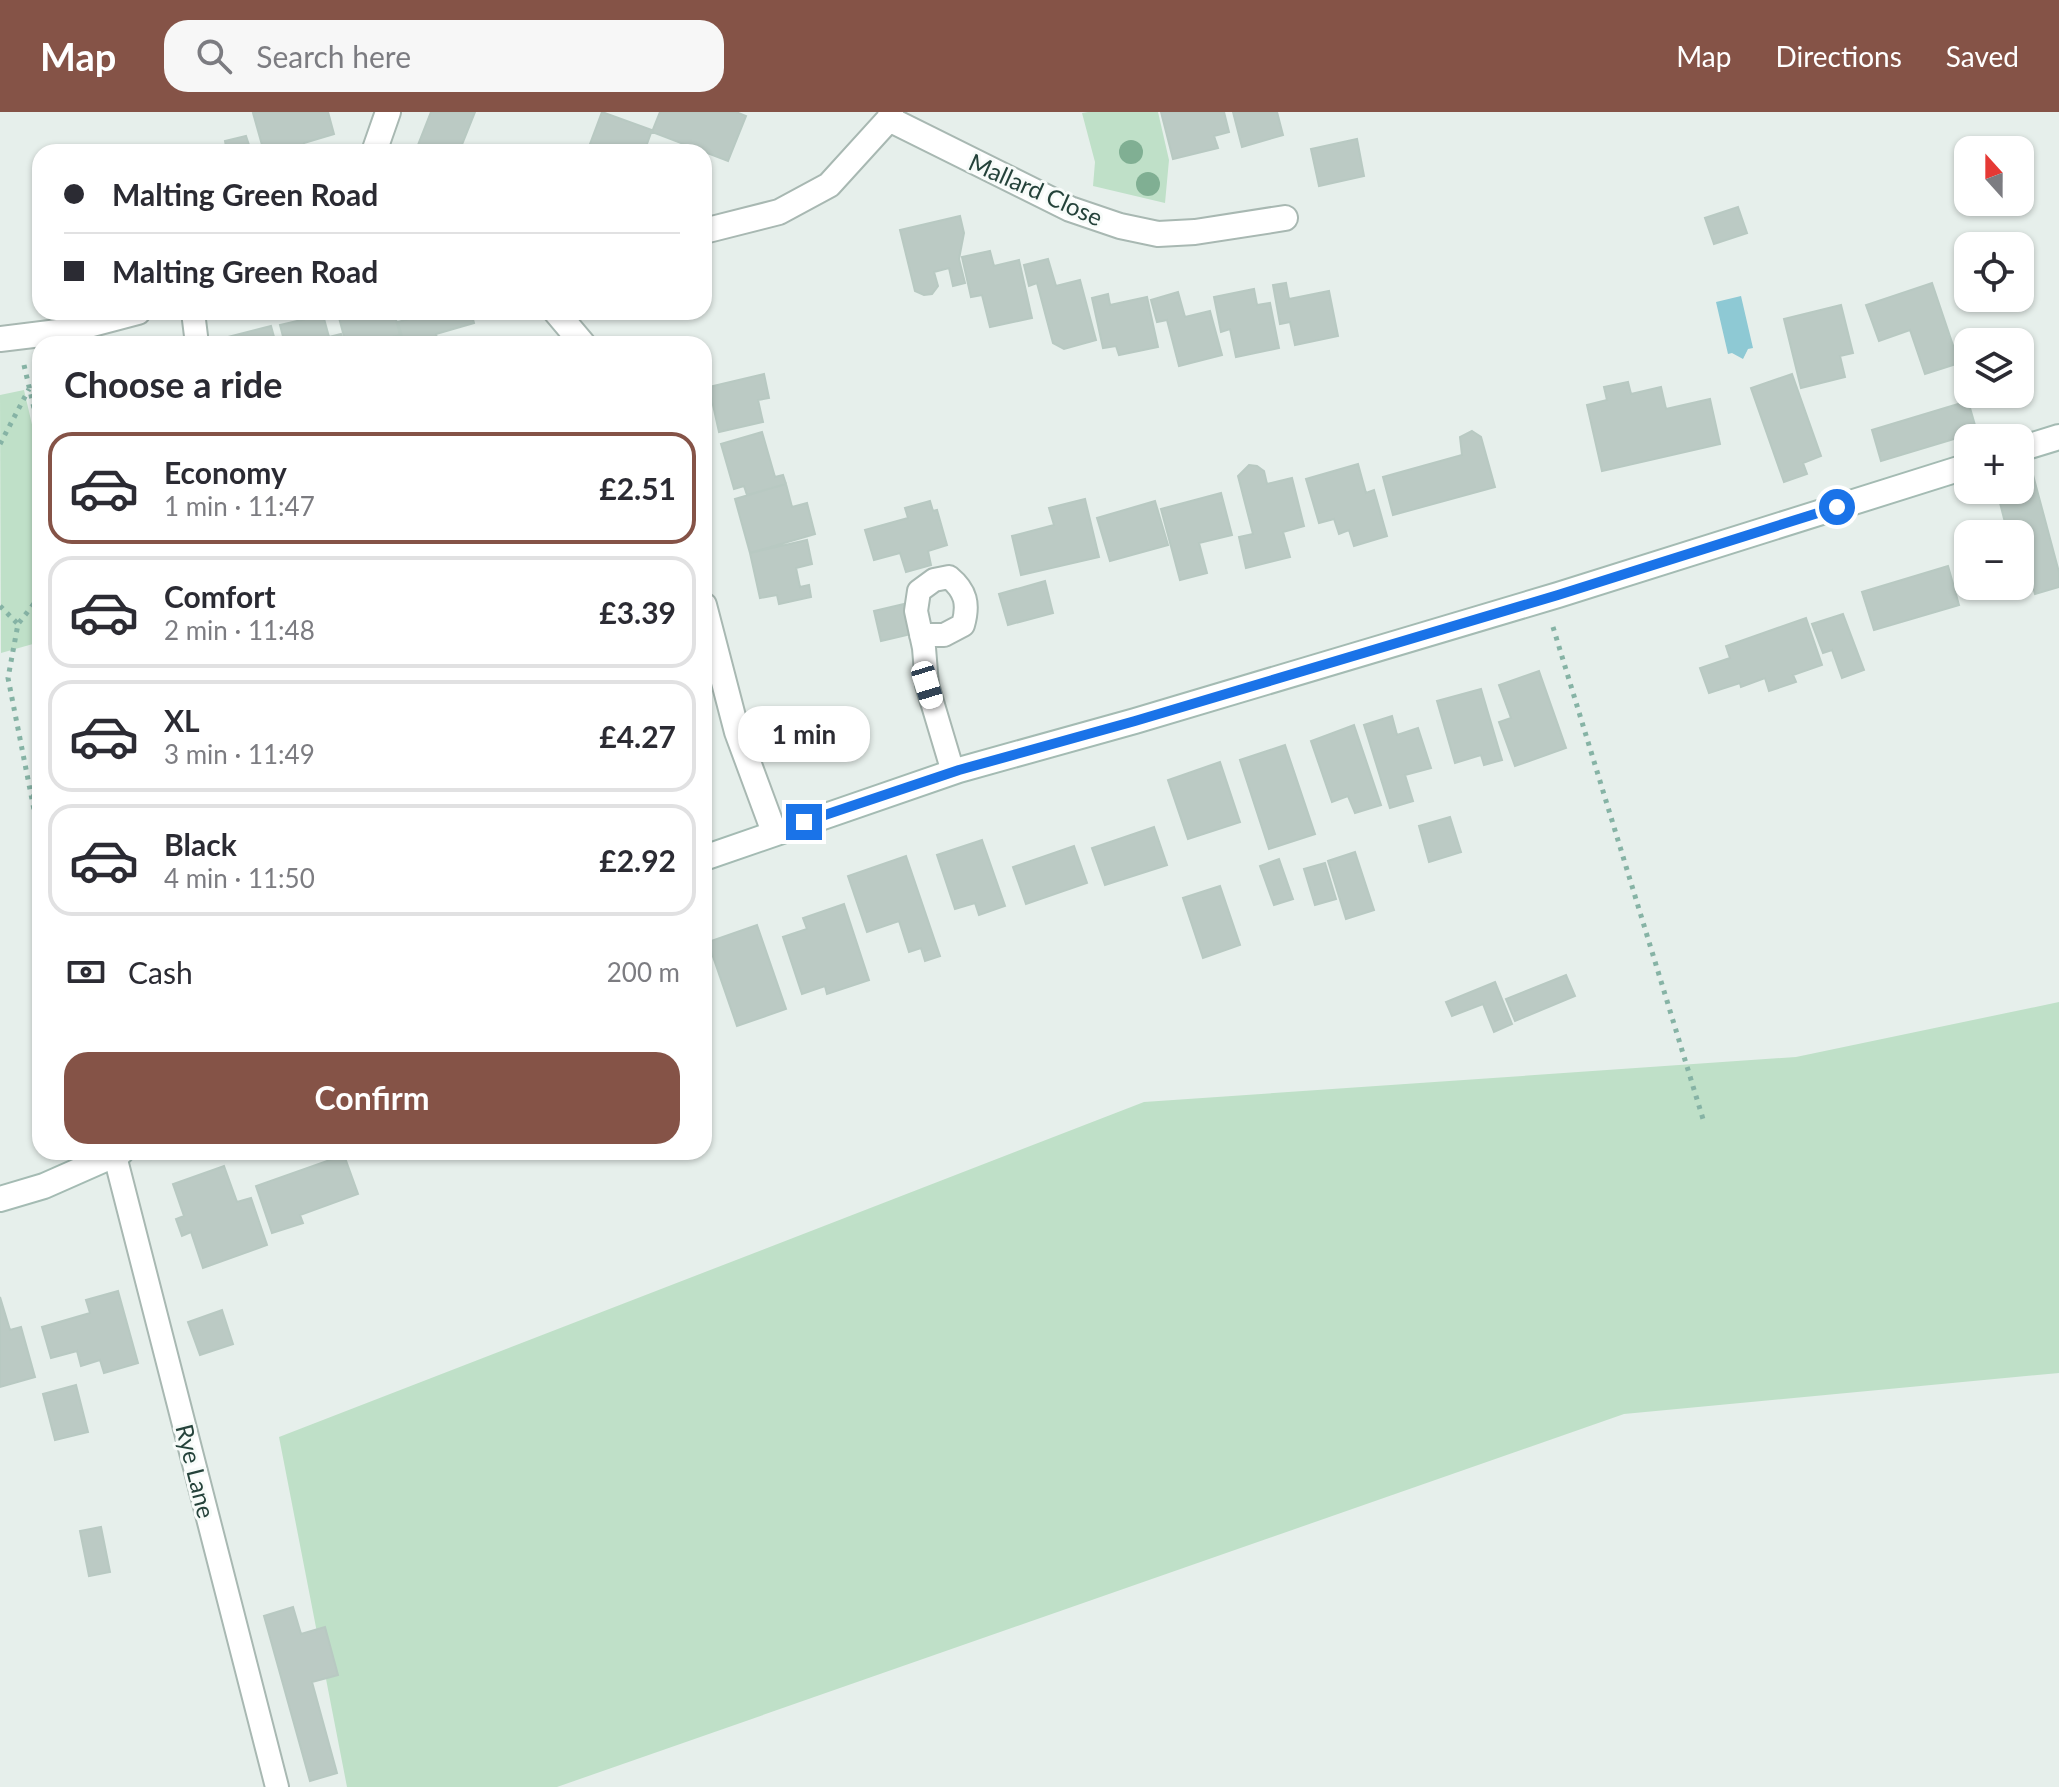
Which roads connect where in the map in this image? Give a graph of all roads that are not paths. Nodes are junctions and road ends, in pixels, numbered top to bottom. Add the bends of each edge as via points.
1 (388, 112) edge
2 (890, 116) edge
3 (377, 144) edge
4 (1285, 218) dead end
5 (712, 229) edge
6 (108, 320) edge
7 (563, 320) edge
8 (576, 336) edge
9 (9, 338) edge
10 (2059, 437) edge
11 (2034, 445) edge
12 (1954, 470) edge
13 (921, 635) dead end
14 (712, 636) edge
15 (953, 772) junction
16 (774, 832) junction
17 (712, 855) edge
18 (104, 1160) edge
19 (120, 1160) edge
20 (0, 1199) edge
21 (277, 1787) edge

1 - 3 street
2 - 4 street, Mallard Close via 1070,209 1120,226 1158,234
2 - 5 street via 829,185 779,212
6 - 9 street
7 - 8 street
10 - 11 street
12 - 15 street via 1544,599
13 - 15 lane via 927,685
14 - 16 street via 737,732
15 - 16 street
16 - 17 street
18 - 20 street
19 - 21 lane, Rye Lane

